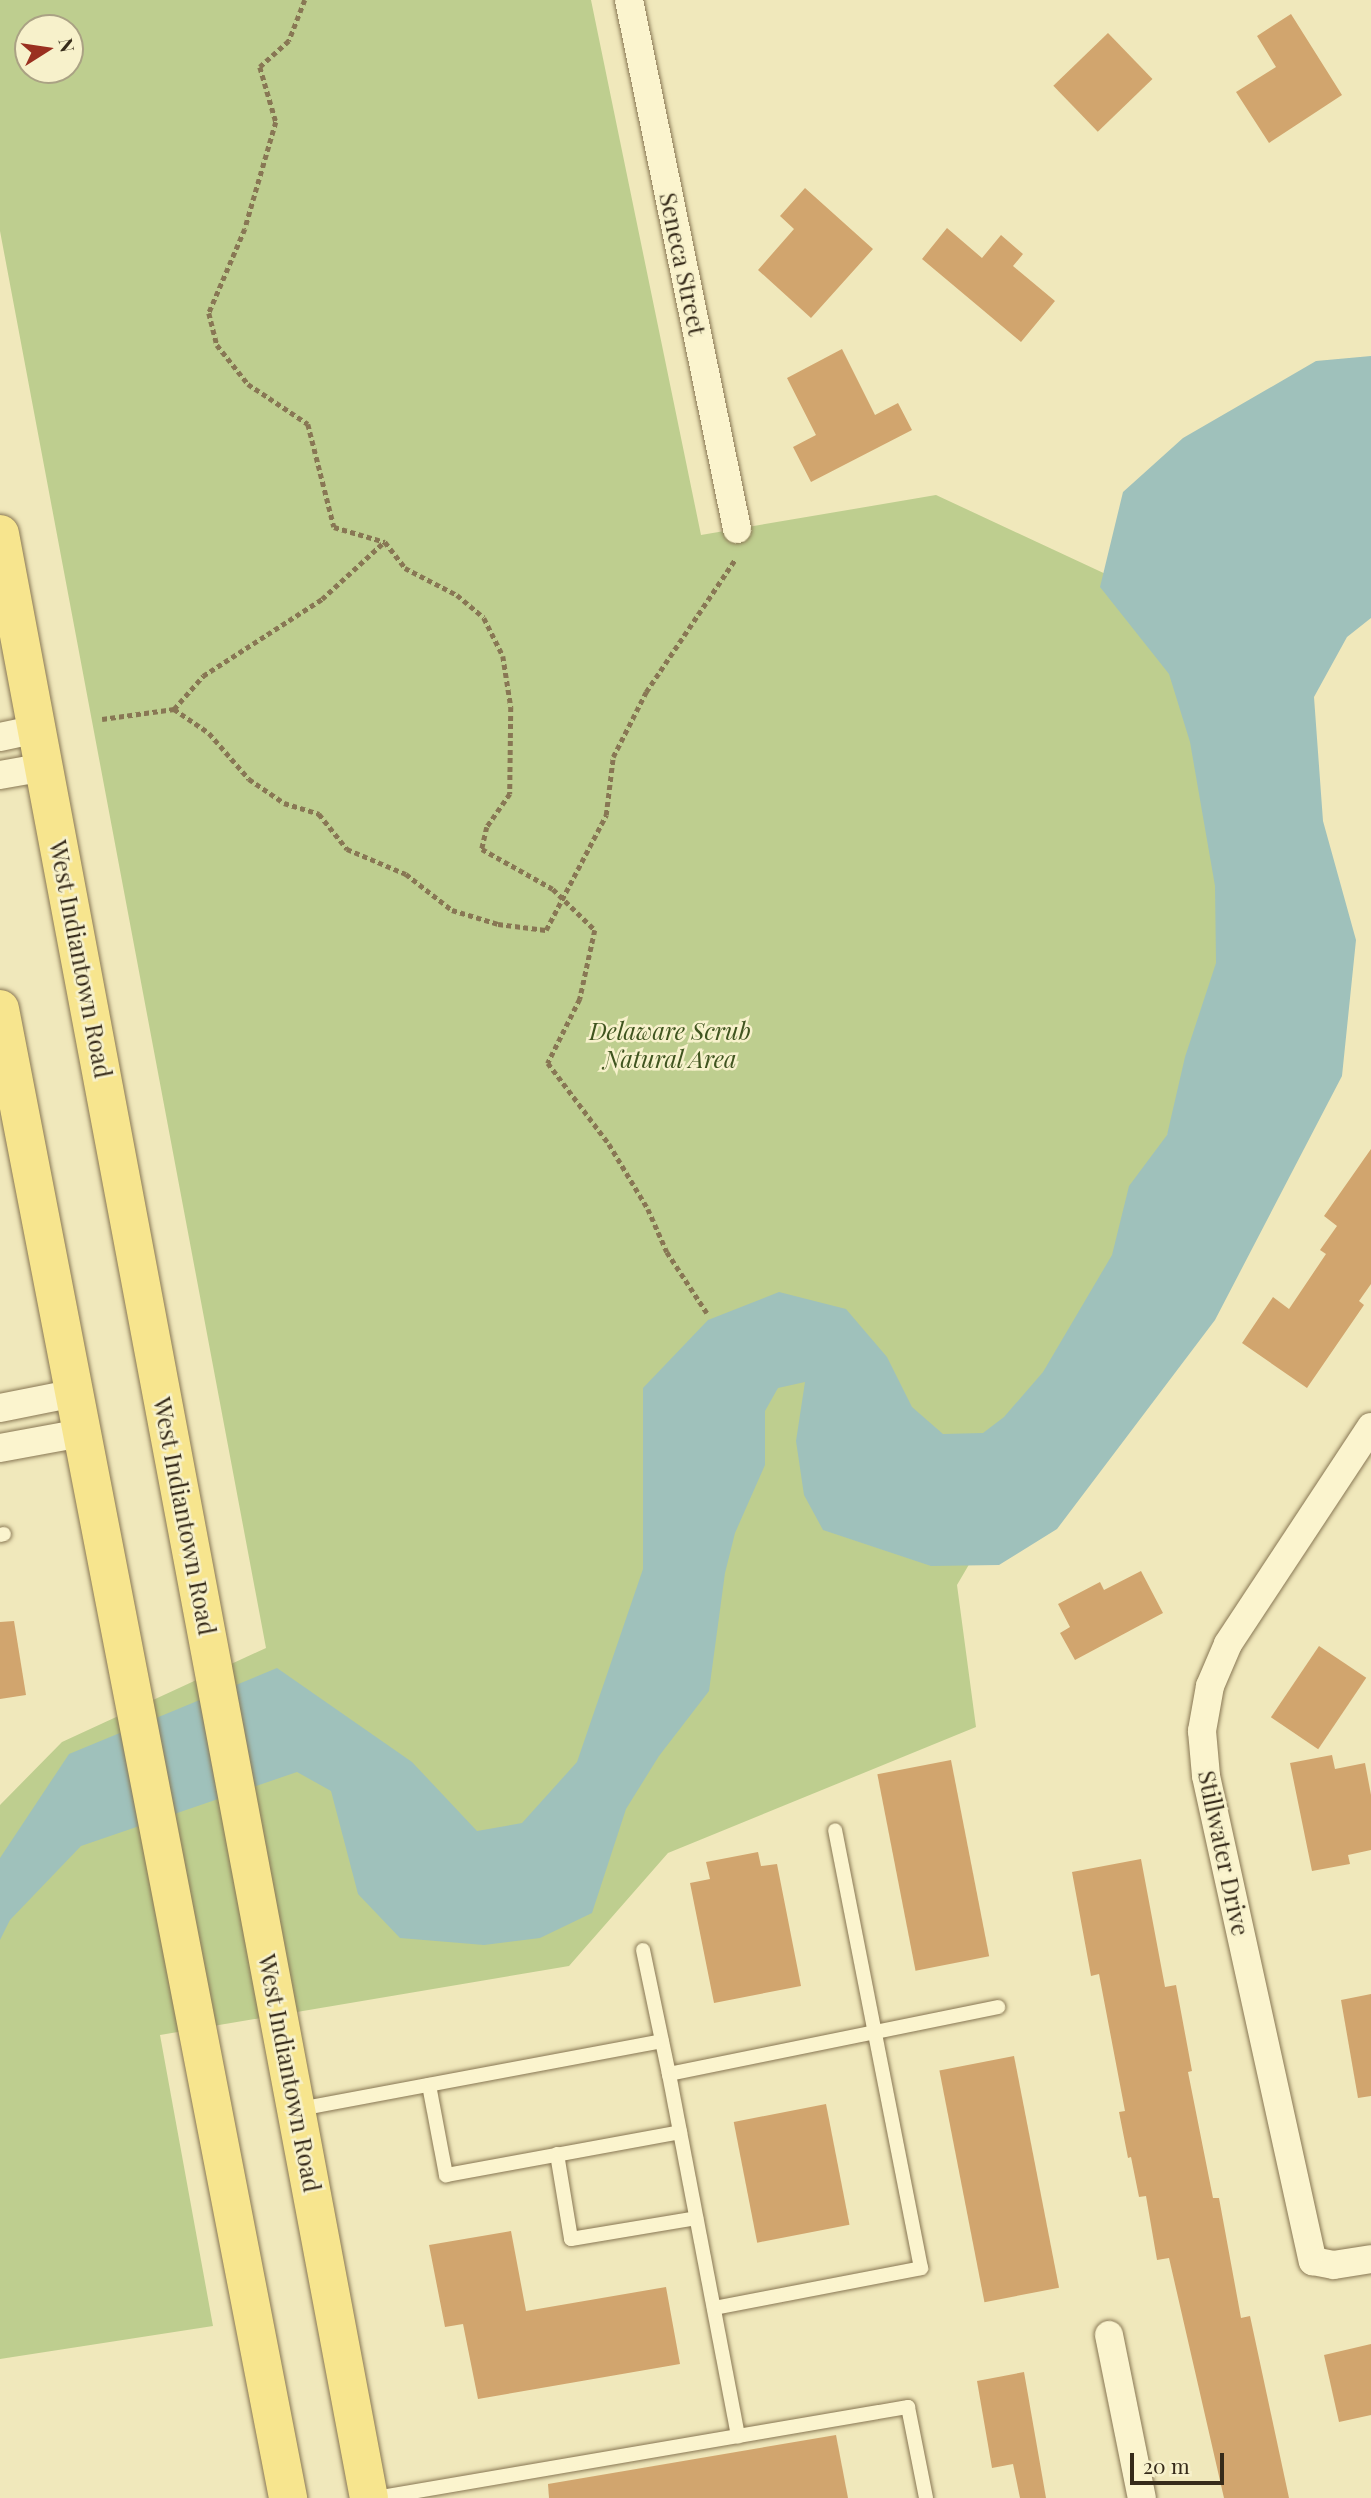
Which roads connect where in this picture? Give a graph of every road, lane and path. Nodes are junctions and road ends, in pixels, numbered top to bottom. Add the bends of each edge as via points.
1 (305, 0) edge
2 (629, 0) edge
3 (737, 529) joint
4 (0, 534) edge
5 (385, 542) junction
6 (174, 709) junction
7 (102, 719) dead end
8 (38, 729) junction
9 (0, 737) edge
10 (45, 767) junction
11 (0, 775) edge
12 (562, 899) junction
13 (0, 1009) edge
14 (707, 1314) dead end
15 (75, 1393) junction
16 (0, 1408) edge
17 (1371, 1427) edge
18 (82, 1433) junction
19 (0, 1448) edge
20 (835, 1830) dead end
21 (643, 1950) dead end
22 (998, 2007) dead end
23 (875, 2032) junction
24 (662, 2041) junction
25 (668, 2074) junction
26 (429, 2085) junction
27 (296, 2109) junction
28 (680, 2132) junction
29 (557, 2154) junction
30 (696, 2218) junction
31 (1371, 2259) edge
32 (714, 2308) junction
33 (1109, 2335) dead end
34 (738, 2436) junction
35 (288, 2498) edge
36 (369, 2498) edge
37 (376, 2498) edge
38 (926, 2498) edge
39 (1142, 2498) edge

1 - 5 path via 289,41 260,67 276,122 244,229 209,313 217,345 248,384 308,424 334,527
2 - 3 street, Seneca Street
3 - 12 path via 735,564 646,692 613,757 606,815
4 - 8 main road, West Indiantown Road
5 - 6 path via 322,599 203,677
5 - 12 path via 405,568 457,595 484,618 503,656 511,707 510,794 487,827 482,849
6 - 7 path
6 - 12 path via 209,733 249,779 284,803 319,814 347,849 405,874 452,910 498,924 546,930
8 - 9 street
8 - 10 main road, West Indiantown Road
10 - 11 street
10 - 27 main road, West Indiantown Road
12 - 14 path via 595,930 580,999 548,1063 610,1144 667,1252
13 - 15 main road
15 - 16 street
15 - 18 main road
17 - 31 street, Stillwater Drive via 1228,1644 1210,1686 1202,1731 1206,1776 1313,2261 1334,2266
18 - 19 street
18 - 35 main road
20 - 23 lane
21 - 24 lane
22 - 23 lane
23 - 25 lane
23 - 32 lane via 921,2268
24 - 25 lane
24 - 26 lane
25 - 28 lane
26 - 27 lane
26 - 29 lane via 446,2175
27 - 36 main road, West Indiantown Road
28 - 29 lane
28 - 30 lane
29 - 30 lane via 571,2239
30 - 32 lane
32 - 34 lane
33 - 39 street
34 - 37 lane
34 - 38 lane via 908,2407

